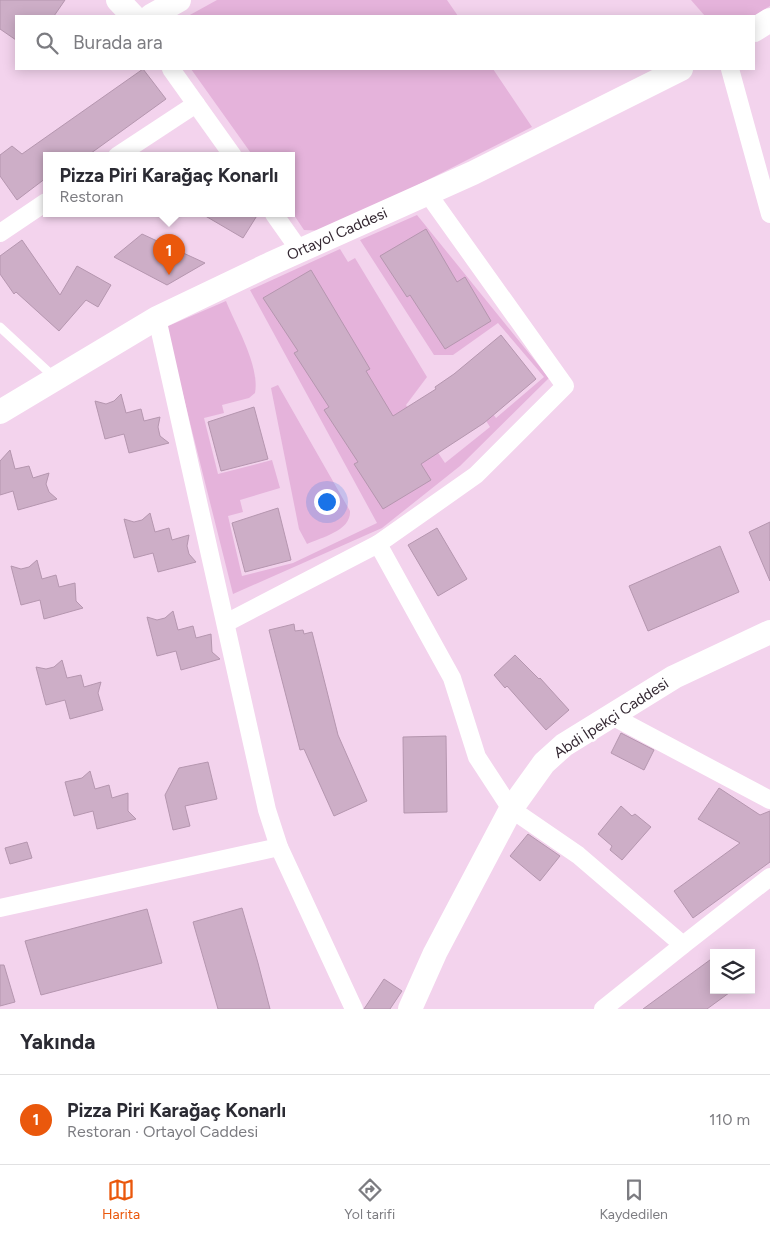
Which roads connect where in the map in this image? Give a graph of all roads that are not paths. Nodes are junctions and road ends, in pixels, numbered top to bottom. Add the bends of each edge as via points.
1 (118, 0) edge
2 (179, 0) edge
3 (132, 15) edge
4 (153, 15) edge
5 (770, 20) edge
6 (755, 29) edge
7 (172, 70) edge
8 (679, 70) edge
9 (730, 70) edge
10 (196, 104) junction
11 (123, 152) edge
12 (230, 152) edge
13 (428, 194) junction
14 (43, 204) edge
15 (770, 214) edge
16 (276, 217) edge
17 (0, 233) edge
18 (300, 251) junction
19 (157, 318) junction
20 (0, 327) edge
21 (56, 379) junction
22 (0, 412) edge
23 (378, 544) junction
24 (226, 623) junction
25 (770, 632) edge
26 (610, 715) junction
27 (770, 800) edge
28 (511, 809) junction
29 (279, 847) junction
30 (770, 877) edge
31 (0, 908) edge
32 (683, 945) junction
33 (354, 1009) edge
34 (410, 1009) edge
35 (603, 1009) edge

1 - 3 street
2 - 4 street
5 - 6 street
7 - 10 street
8 - 13 street, Ortayol Caddesi
9 - 15 street
10 - 11 street
10 - 12 street
13 - 18 street, Ortayol Caddesi
13 - 23 street via 565,386 476,475
14 - 17 street
16 - 18 street
18 - 19 street, Ortayol Caddesi
19 - 21 street, Ortayol Caddesi
19 - 24 street
20 - 21 lane
21 - 22 street, Ortayol Caddesi
23 - 24 street
23 - 28 street via 452,678 477,757
24 - 29 street via 267,810
25 - 26 street, Abdi İpekçi Caddesi via 674,677
26 - 27 street
26 - 28 street, Abdi İpekçi Caddesi via 564,745 544,763
28 - 32 street via 578,856
28 - 34 street, Abdi İpekçi Caddesi via 435,953
29 - 31 street
29 - 33 street
30 - 32 street
32 - 35 street

